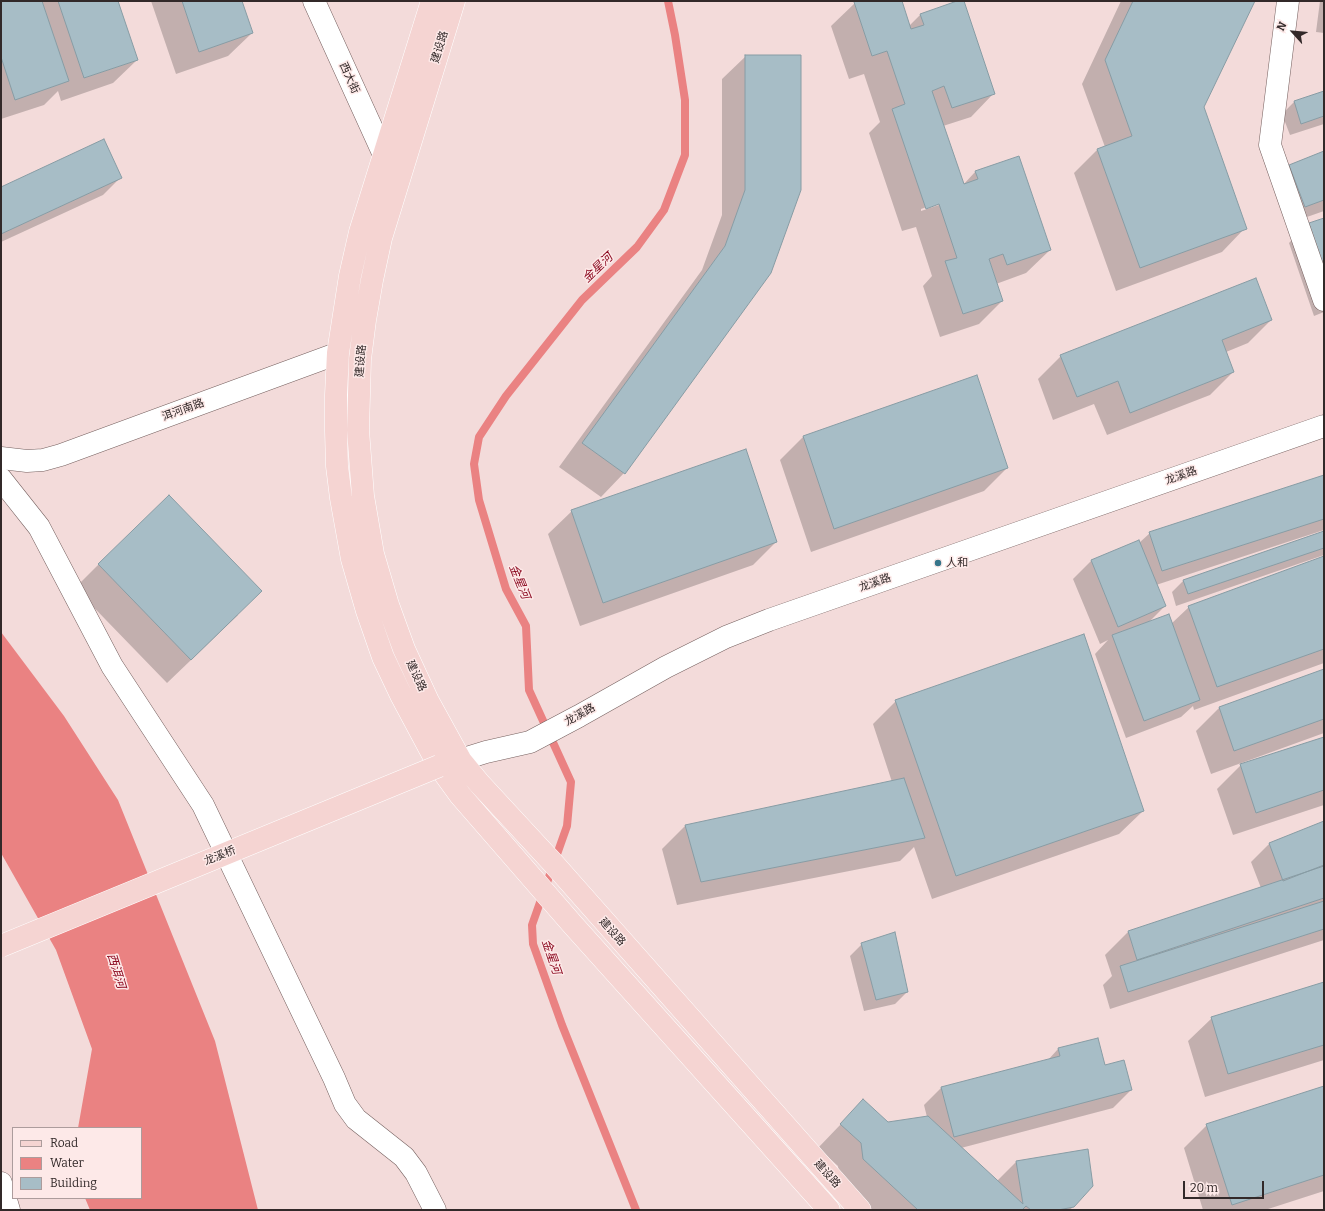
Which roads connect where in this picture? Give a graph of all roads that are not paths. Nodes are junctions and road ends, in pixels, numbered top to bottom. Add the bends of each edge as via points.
1 (314, 1) edge
2 (432, 1) edge
3 (454, 1) edge
4 (1288, 1) edge
5 (384, 155) junction
6 (1324, 300) edge
7 (362, 345) junction
8 (338, 353) junction
9 (1324, 426) edge
10 (1, 458) edge
11 (1, 479) edge
12 (461, 761) junction
13 (439, 766) junction
14 (1, 946) edge
15 (1, 1183) edge
16 (9, 1210) edge
17 (435, 1210) edge
18 (829, 1210) edge
19 (860, 1210) edge

1 - 5 street, 西大街
2 - 5 main road, 建设路
3 - 7 main road, 建设路 via 381,238
4 - 6 street via 1270,145
5 - 8 main road, 建设路 via 360,232
7 - 8 street, 洱河南路
7 - 12 main road, 建设路 via 358,396 359,457 373,554 388,605 407,655 428,701
8 - 10 street, 洱河南路 via 61,455 27,461
8 - 13 main road, 建设路 via 337,466 352,559 384,657
9 - 12 street, 龙溪路 via 769,620 726,637 666,667 530,742 486,752
11 - 17 street via 39,527 112,666 203,805 345,1104 356,1119 404,1157
12 - 13 street, 龙溪路
12 - 19 main road, 建设路
13 - 14 main road, 龙溪桥, bridge
13 - 18 main road, 建设路 via 460,795 573,925
15 - 16 street

